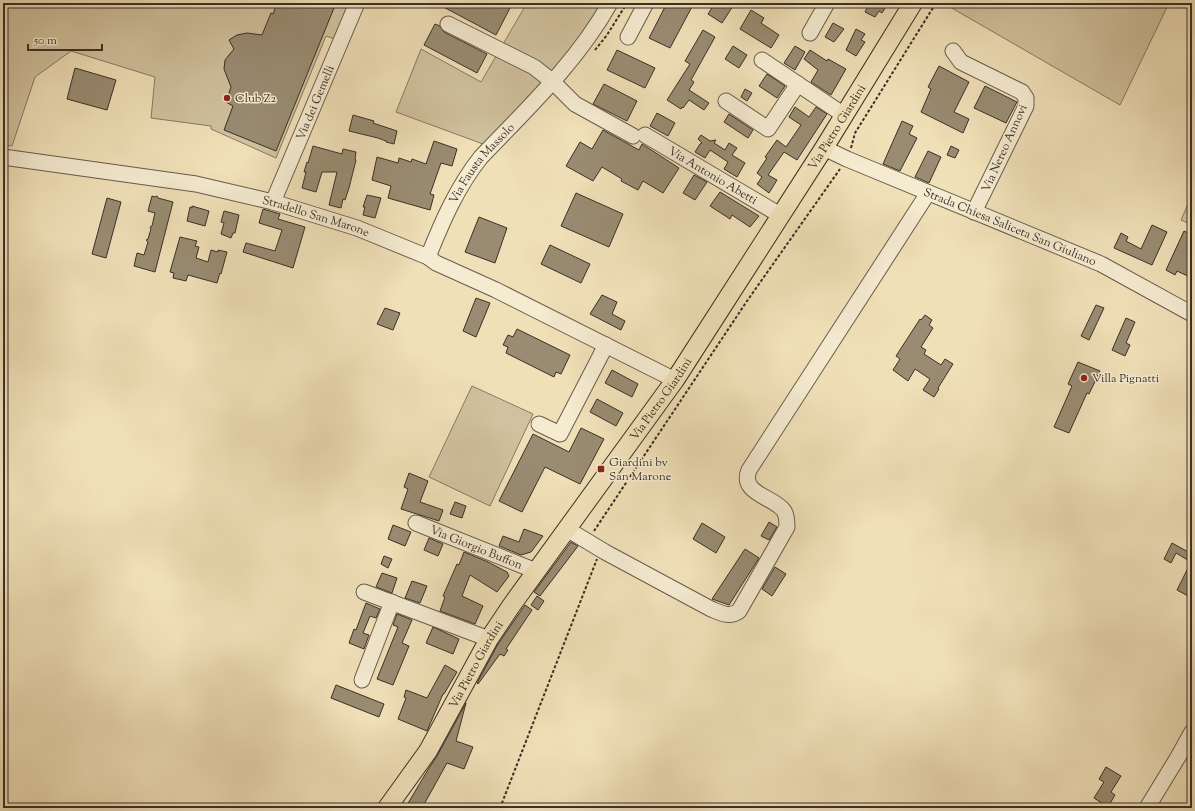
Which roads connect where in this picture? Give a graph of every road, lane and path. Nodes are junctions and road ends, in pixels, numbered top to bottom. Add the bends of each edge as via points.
1 (357, 3) edge
2 (610, 3) edge
3 (646, 3) edge
4 (827, 3) edge
5 (913, 3) edge
6 (936, 3) edge
7 (448, 24) dead end
8 (810, 33) dead end
9 (628, 37) dead end
10 (952, 51) dead end
11 (762, 60) dead end
12 (553, 82) junction
13 (798, 84) junction
14 (726, 100) dead end
15 (844, 115) junction
16 (824, 148) junction
17 (3, 157) edge
18 (847, 160) junction
19 (928, 193) junction
20 (273, 202) junction
21 (974, 212) junction
22 (780, 215) junction
23 (428, 257) junction
24 (1192, 314) edge
25 (606, 345) junction
26 (674, 380) junction
27 (539, 424) dead end
28 (416, 523) dead end
29 (567, 529) junction
30 (587, 541) junction
31 (597, 559) dead end
32 (536, 572) junction
33 (364, 592) dead end
34 (392, 602) junction
35 (489, 640) junction
36 (362, 680) dead end
37 (1192, 732) edge
38 (387, 808) edge
39 (500, 808) edge
40 (1147, 808) edge

1 - 20 street, Via dei Gemelli
2 - 12 street, Via Fausta Massolo via 581,48
3 - 9 street
4 - 8 street
5 - 15 main road, Via Pietro Giardini
6 - 18 path via 855,133
7 - 12 street via 534,67
10 - 21 street, Via Nereo Annovi via 961,62 1022,92 1026,98 1026,106
11 - 13 street
12 - 22 street, Via Antonio Abetti via 583,109 639,135
12 - 23 street, Via Fausta Massolo via 471,169 443,219
13 - 14 street via 768,129
13 - 15 street
15 - 16 main road, Via Pietro Giardini
16 - 18 street, Strada Chiesa Saliceta San Giuliano
16 - 22 main road, Via Pietro Giardini
17 - 20 street, Stradello San Marone via 196,184
18 - 19 street, Strada Chiesa Saliceta San Giuliano
18 - 30 path via 747,301
19 - 21 street, Strada Chiesa Saliceta San Giuliano
19 - 30 street via 747,476 752,488 784,510 787,527 739,611 730,615 711,608
20 - 23 street, Stradello San Marone via 357,228
21 - 24 street, Strada Chiesa Saliceta San Giuliano via 1101,264
22 - 26 main road, Via Pietro Giardini
23 - 25 street, Stradello San Marone
25 - 26 street, Stradello San Marone
25 - 27 street via 560,434
26 - 29 main road, Via Pietro Giardini
28 - 32 street, Via Giorgio Buffon
29 - 30 street
29 - 32 main road, Via Pietro Giardini
31 - 39 path
32 - 35 main road, Via Pietro Giardini
33 - 34 street
34 - 35 street
34 - 36 street
35 - 38 main road, Via Pietro Giardini via 428,751
37 - 40 street

